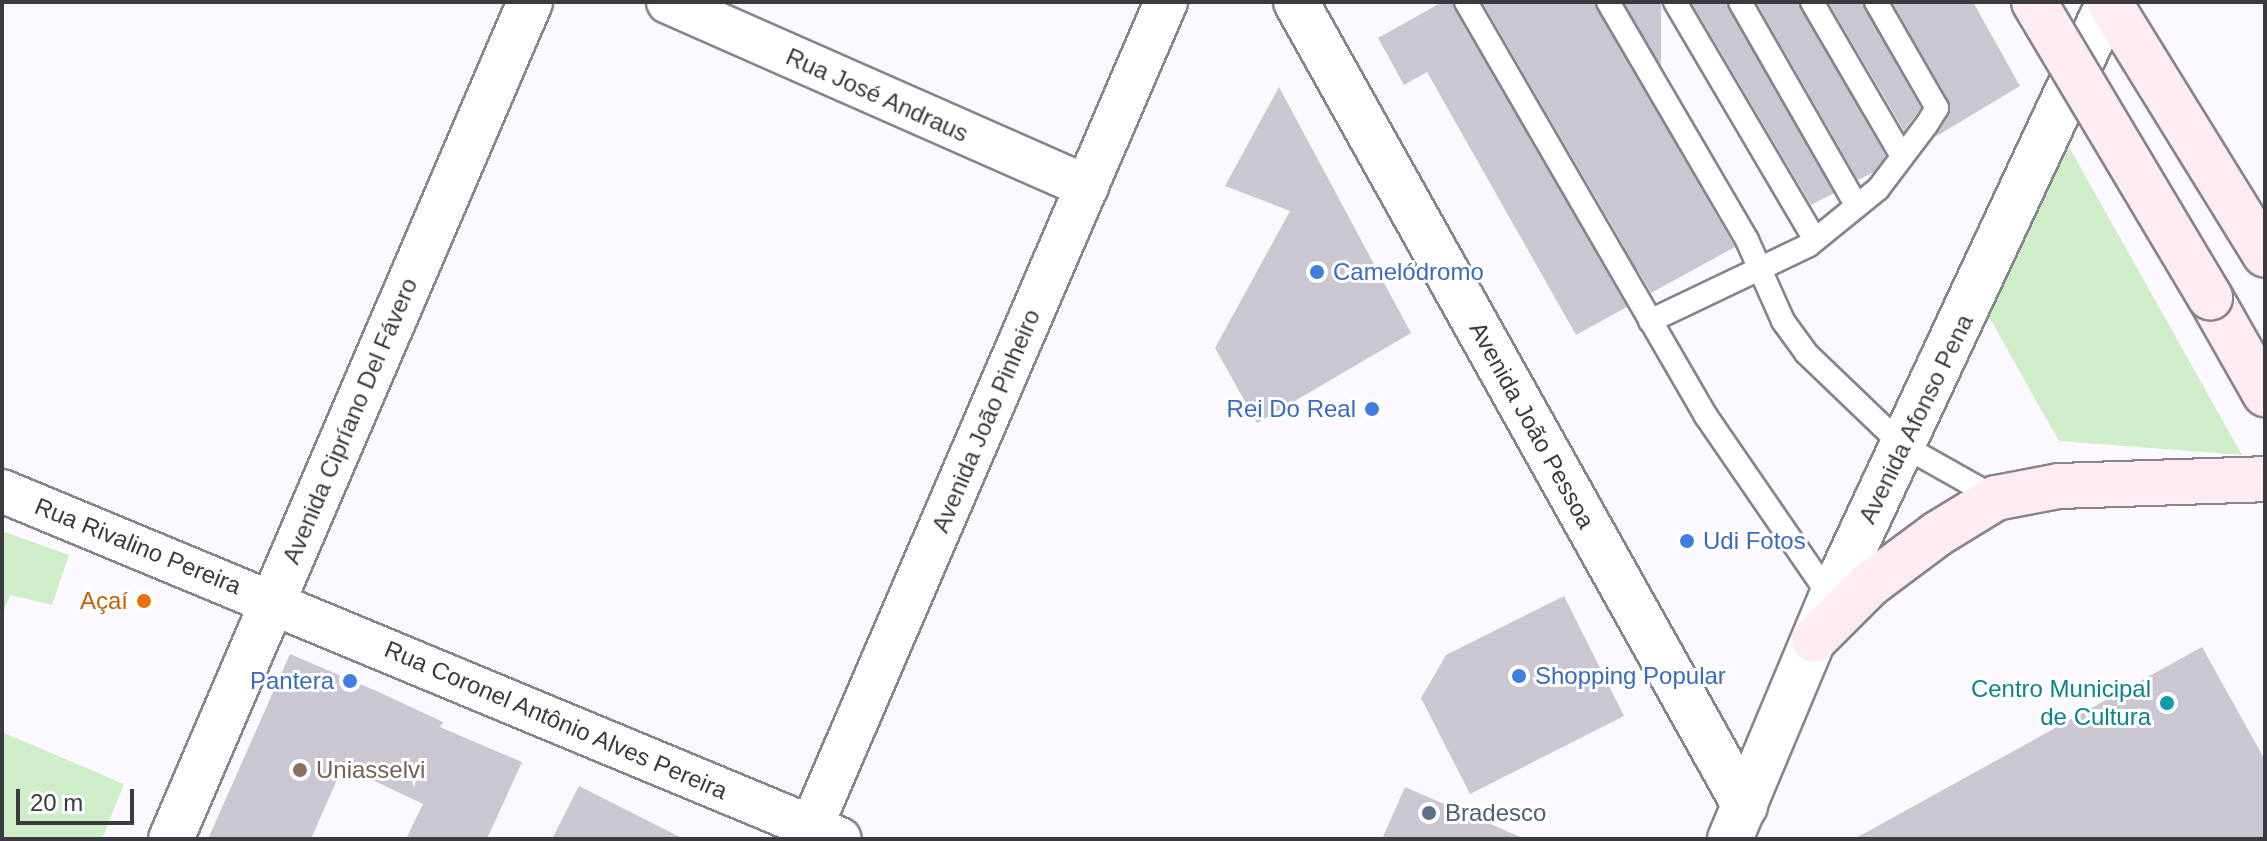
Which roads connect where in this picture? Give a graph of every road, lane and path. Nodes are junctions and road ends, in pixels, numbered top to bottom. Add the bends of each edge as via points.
1 (530, 2) edge
2 (668, 2) edge
3 (1166, 2) edge
4 (1296, 2) edge
5 (1466, 2) edge
6 (1608, 2) edge
7 (1675, 2) edge
8 (1740, 2) edge
9 (1812, 2) edge
10 (1876, 2) edge
11 (2034, 2) edge
12 (2109, 2) edge
13 (1902, 156) junction
14 (1087, 187) junction
15 (1857, 206) junction
16 (1815, 240) junction
17 (2265, 255) edge
18 (1762, 270) junction
19 (1650, 321) junction
20 (2265, 394) edge
21 (1902, 445) junction
22 (2265, 479) edge
23 (2, 491) edge
24 (1996, 498) junction
25 (1831, 598) junction
26 (273, 601) junction
27 (1814, 640) junction
28 (1737, 822) edge
29 (819, 835) edge
30 (171, 839) edge

1 - 26 street, Avenida Cipríano Del Fávero
2 - 14 street, Rua José Andraus
3 - 14 street, Avenida João Pinheiro
4 - 28 street, Avenida João Pessoa
5 - 19 lane
6 - 18 lane
7 - 16 lane
8 - 15 lane
9 - 13 lane
10 - 13 lane via 1937,108
11 - 20 main road, bridge
12 - 17 main road
12 - 21 street, Avenida Afonso Pena
13 - 15 lane via 1878,189
14 - 29 street, Avenida João Pinheiro
15 - 16 lane
16 - 18 lane
18 - 19 lane
18 - 21 lane via 1783,321 1806,353
19 - 25 lane via 1706,416
21 - 24 lane
21 - 25 street, Avenida Afonso Pena
22 - 24 main road via 2059,486
23 - 26 street, Rua Rivalino Pereira
24 - 27 main road via 1870,584
25 - 27 street, Avenida Afonso Pena
26 - 29 street, Rua Coronel Antônio Alves Pereira
26 - 30 street, Avenida Cipríano Del Fávero
27 - 28 street, Avenida Afonso Pena

